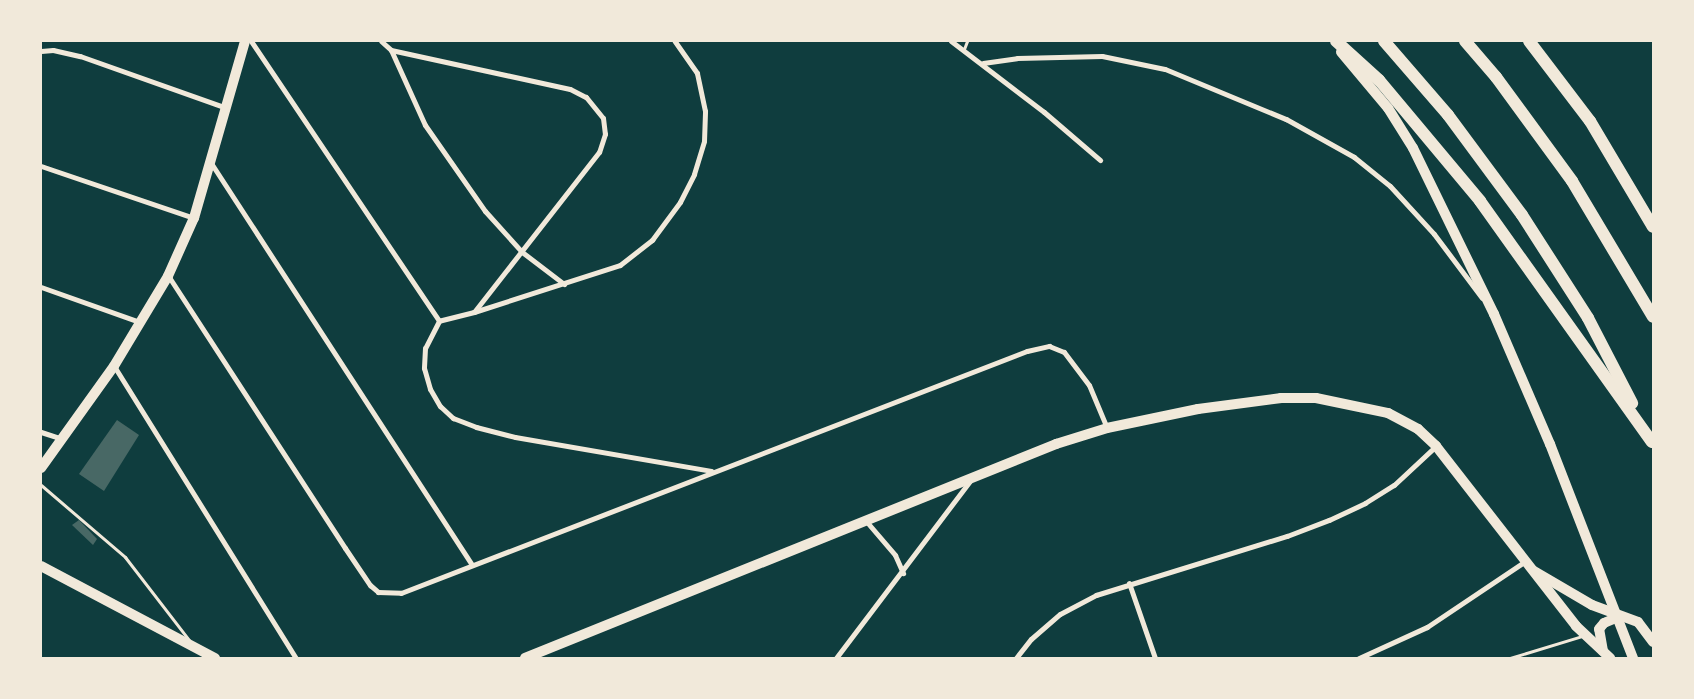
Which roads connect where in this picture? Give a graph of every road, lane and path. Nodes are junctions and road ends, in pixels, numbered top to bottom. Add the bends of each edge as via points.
1 (245, 41) edge
2 (251, 41) edge
3 (381, 41) edge
4 (674, 41) edge
5 (951, 41) edge
6 (967, 41) edge
7 (1334, 41) edge
8 (1384, 41) edge
9 (1465, 41) edge
10 (1529, 41) edge
11 (391, 50) junction
12 (964, 50) junction
13 (41, 51) edge
14 (983, 63) junction
15 (228, 108) junction
16 (1100, 160) dead end
17 (210, 162) junction
18 (41, 166) edge
19 (194, 218) junction
20 (1653, 227) edge
21 (522, 252) junction
22 (168, 276) junction
23 (564, 284) junction
24 (41, 287) edge
25 (474, 312) junction
26 (1494, 314) junction
27 (1653, 317) edge
28 (439, 320) junction
29 (141, 323) junction
30 (114, 366) junction
31 (1108, 428) junction
32 (41, 432) edge
33 (63, 439) junction
34 (1652, 443) edge
35 (1436, 446) junction
36 (41, 468) edge
37 (711, 471) junction
38 (972, 478) junction
39 (41, 484) edge
40 (866, 520) junction
41 (471, 564) junction
42 (1526, 565) junction
43 (41, 566) edge
44 (903, 572) junction
45 (1130, 583) junction
46 (1618, 617) junction
47 (1585, 635) junction
48 (1653, 642) edge
49 (192, 644) junction
50 (1606, 654) edge
51 (215, 658) edge
52 (296, 658) edge
53 (525, 658) edge
54 (836, 658) edge
55 (1016, 658) edge
56 (1154, 658) edge
57 (1359, 658) edge
58 (1510, 658) edge
59 (1633, 658) edge

1 - 15 main road
2 - 28 street
3 - 11 street
4 - 23 street via 697,73 705,111 704,141 694,174 680,202 636,256 620,266
5 - 12 street
6 - 12 lane
7 - 26 main road via 1388,108 1413,148
7 - 34 highway via 1379,80 1480,201
8 - 34 highway via 1448,115 1553,261 1588,318
9 - 27 highway via 1496,77 1572,181
10 - 20 highway via 1590,121
11 - 21 street via 426,125 485,211
11 - 21 street via 570,89 586,97 604,118 605,134 599,152
12 - 14 street
13 - 15 street via 53,50 80,56
14 - 16 street
14 - 26 street via 1017,58 1102,56 1166,69 1286,119 1354,158 1390,186 1434,234
15 - 17 main road
17 - 19 main road
17 - 41 street
18 - 19 street
19 - 22 main road
21 - 23 street
21 - 25 street
22 - 29 main road
22 - 41 street via 370,585 378,592 401,593
23 - 25 street
24 - 29 street
25 - 28 street
26 - 46 main road via 1550,444
28 - 37 street via 425,348 424,368 430,389 440,406 453,418 476,428 515,437
29 - 30 main road
30 - 33 main road
30 - 52 street
31 - 35 main road via 1198,409 1282,398 1316,398 1404,419
31 - 37 street via 1074,363 1064,352 1049,346 1019,354
31 - 38 main road via 1056,444
32 - 33 street
33 - 36 main road
35 - 42 main road
35 - 45 street via 1394,485 1329,520 1287,536
37 - 41 street
38 - 40 main road
38 - 44 street
39 - 49 lane via 125,558 172,614
40 - 44 street via 891,548
40 - 53 main road
42 - 46 main road
42 - 47 main road
42 - 57 street via 1427,627
43 - 49 main road
44 - 54 street
45 - 55 street via 1096,594 1060,614 1031,639
45 - 56 street
46 - 48 main road via 1638,622
46 - 50 main road via 1599,629
46 - 59 main road
47 - 50 main road
47 - 58 lane
49 - 51 main road

